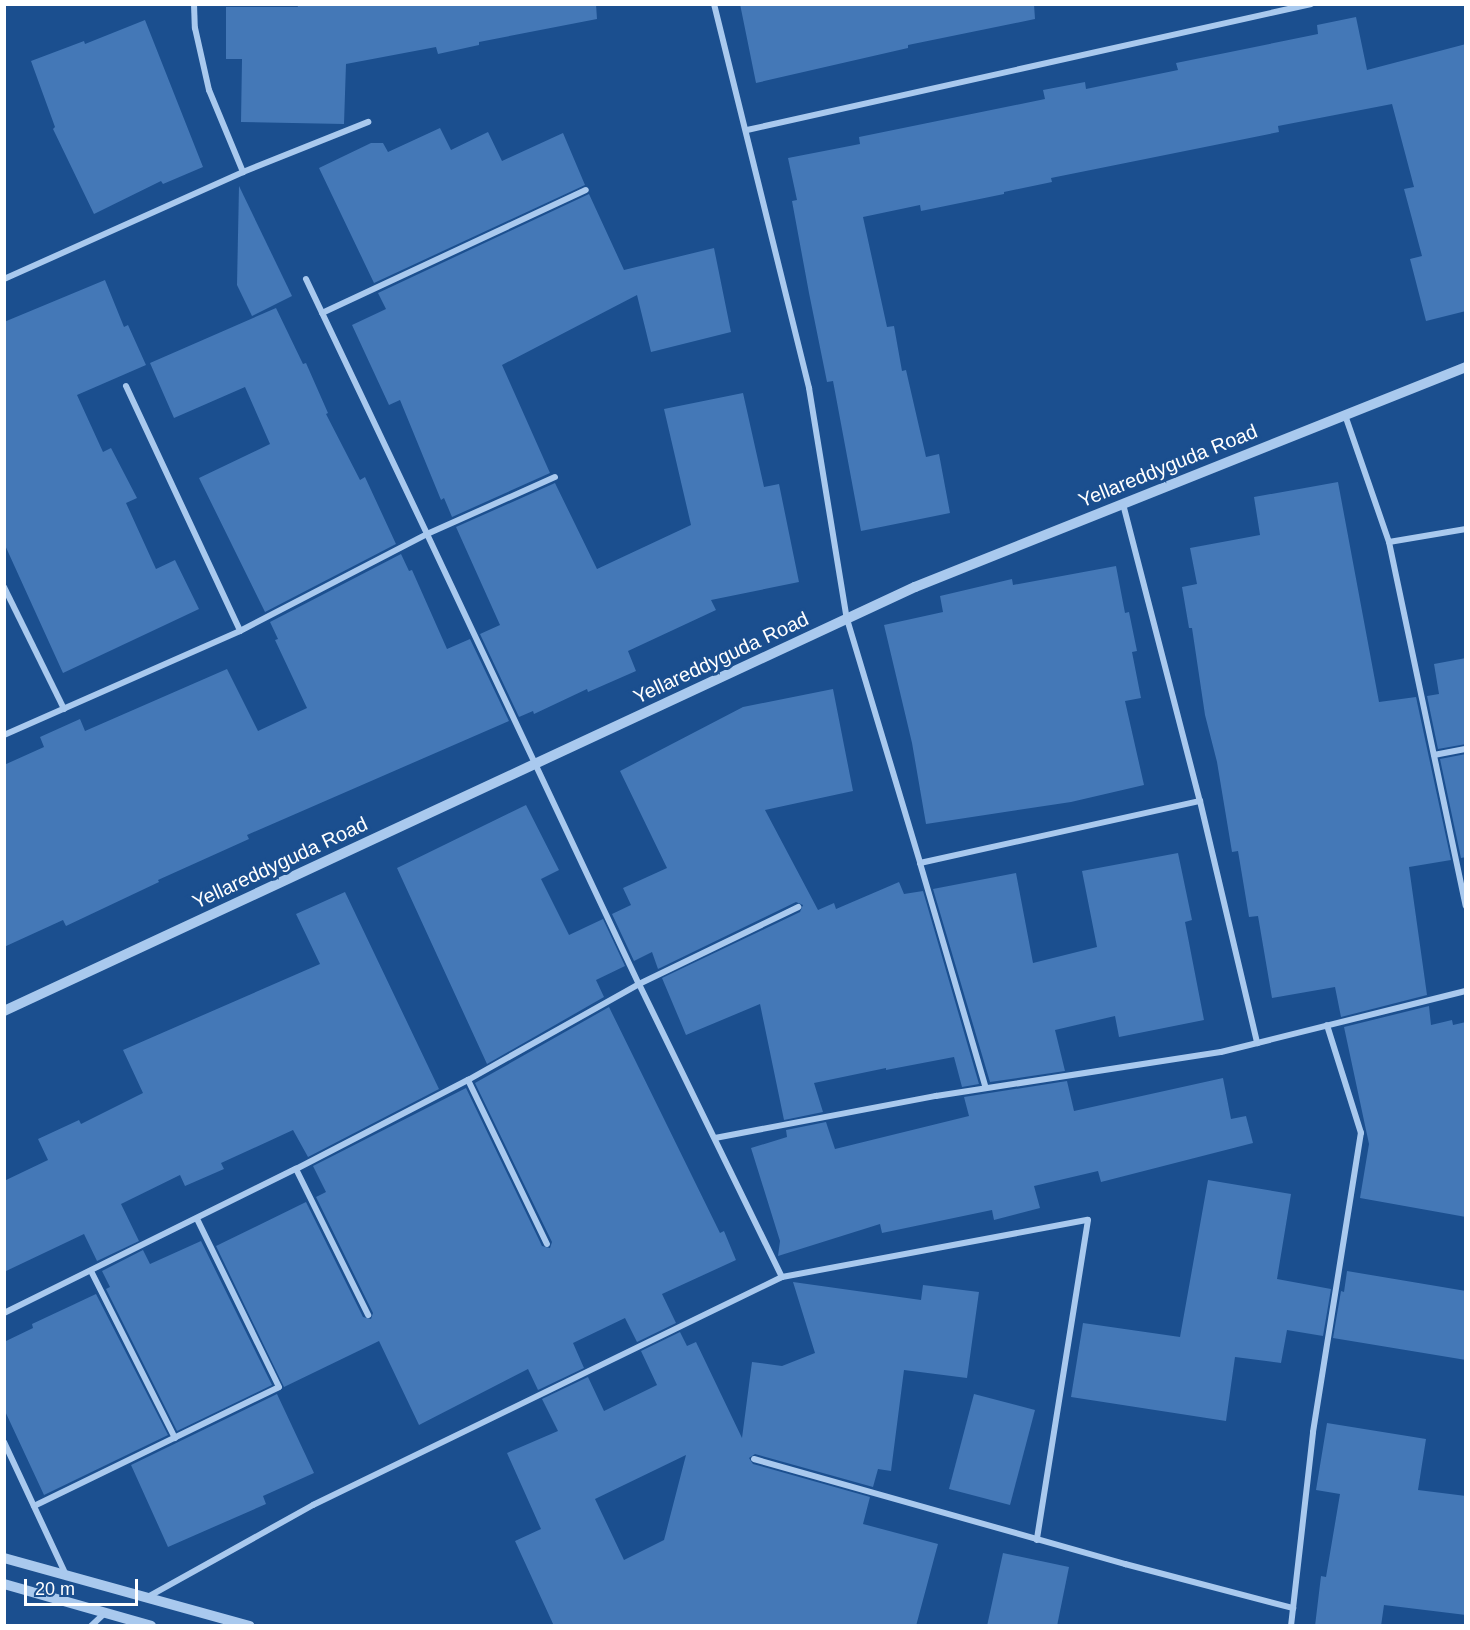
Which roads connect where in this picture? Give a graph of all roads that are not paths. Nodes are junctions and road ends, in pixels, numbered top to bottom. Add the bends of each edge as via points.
1 (194, 4) edge
2 (714, 4) edge
3 (1311, 4) edge
4 (368, 122) dead end
5 (747, 130) junction
6 (243, 172) junction
7 (586, 190) dead end
8 (4, 279) edge
9 (306, 279) dead end
10 (322, 313) junction
11 (1466, 367) edge
12 (126, 386) dead end
13 (1345, 415) junction
14 (555, 477) dead end
15 (1123, 504) junction
16 (1466, 529) edge
17 (427, 534) junction
18 (1389, 542) junction
19 (4, 587) edge
20 (847, 619) junction
21 (240, 631) junction
22 (64, 709) junction
23 (4, 735) edge
24 (1466, 750) edge
25 (1434, 755) junction
26 (537, 763) junction
27 (1200, 801) junction
28 (920, 863) junction
29 (1466, 906) edge
30 (798, 907) dead end
31 (639, 984) junction
32 (1466, 991) edge
33 (4, 1011) edge
34 (1327, 1025) junction
35 (1257, 1043) junction
36 (468, 1080) junction
37 (986, 1088) junction
38 (715, 1138) junction
39 (296, 1169) junction
40 (197, 1219) junction
41 (547, 1244) dead end
42 (91, 1271) junction
43 (782, 1277) junction
44 (4, 1313) edge
45 (368, 1316) dead end
46 (175, 1438) junction
47 (4, 1442) edge
48 (754, 1459) dead end
49 (34, 1506) junction
50 (1037, 1540) junction
51 (4, 1558) edge
52 (66, 1575) junction
53 (4, 1584) edge
54 (147, 1598) junction
55 (1293, 1608) junction
56 (105, 1613) junction
57 (92, 1626) edge
58 (151, 1626) edge
59 (250, 1626) edge
60 (1291, 1626) edge

1 - 6 street via 195,28 209,90
2 - 5 street
3 - 5 street
4 - 6 street
5 - 20 street via 809,388
6 - 8 street
7 - 10 street
9 - 10 street
10 - 17 street
11 - 13 street, Yellareddyguda Road
12 - 21 street
13 - 15 street, Yellareddyguda Road
13 - 18 street
14 - 17 street
15 - 20 street, Yellareddyguda Road via 915,587
15 - 27 street
16 - 18 street
17 - 21 street
17 - 26 street
18 - 25 street
19 - 22 street
20 - 26 street, Yellareddyguda Road
20 - 28 street
21 - 22 street
22 - 23 street
24 - 25 street
25 - 29 street
26 - 31 street
26 - 33 street, Yellareddyguda Road
27 - 28 street
27 - 35 street
28 - 37 street
30 - 31 street
31 - 36 street
31 - 38 street
32 - 34 street
34 - 35 street
34 - 55 street via 1361,1133 1313,1432
35 - 37 street
36 - 39 street
36 - 41 street
37 - 38 street
38 - 43 street
39 - 40 street
39 - 45 street
40 - 42 street
40 - 46 street via 279,1387
42 - 44 street
42 - 46 street
43 - 50 street via 1088,1220
43 - 54 street via 313,1505
46 - 49 street
47 - 49 street
48 - 50 street
49 - 52 street
50 - 55 street
51 - 52 street
52 - 54 street
53 - 56 street
54 - 59 street
55 - 60 street
56 - 57 street
56 - 58 street

